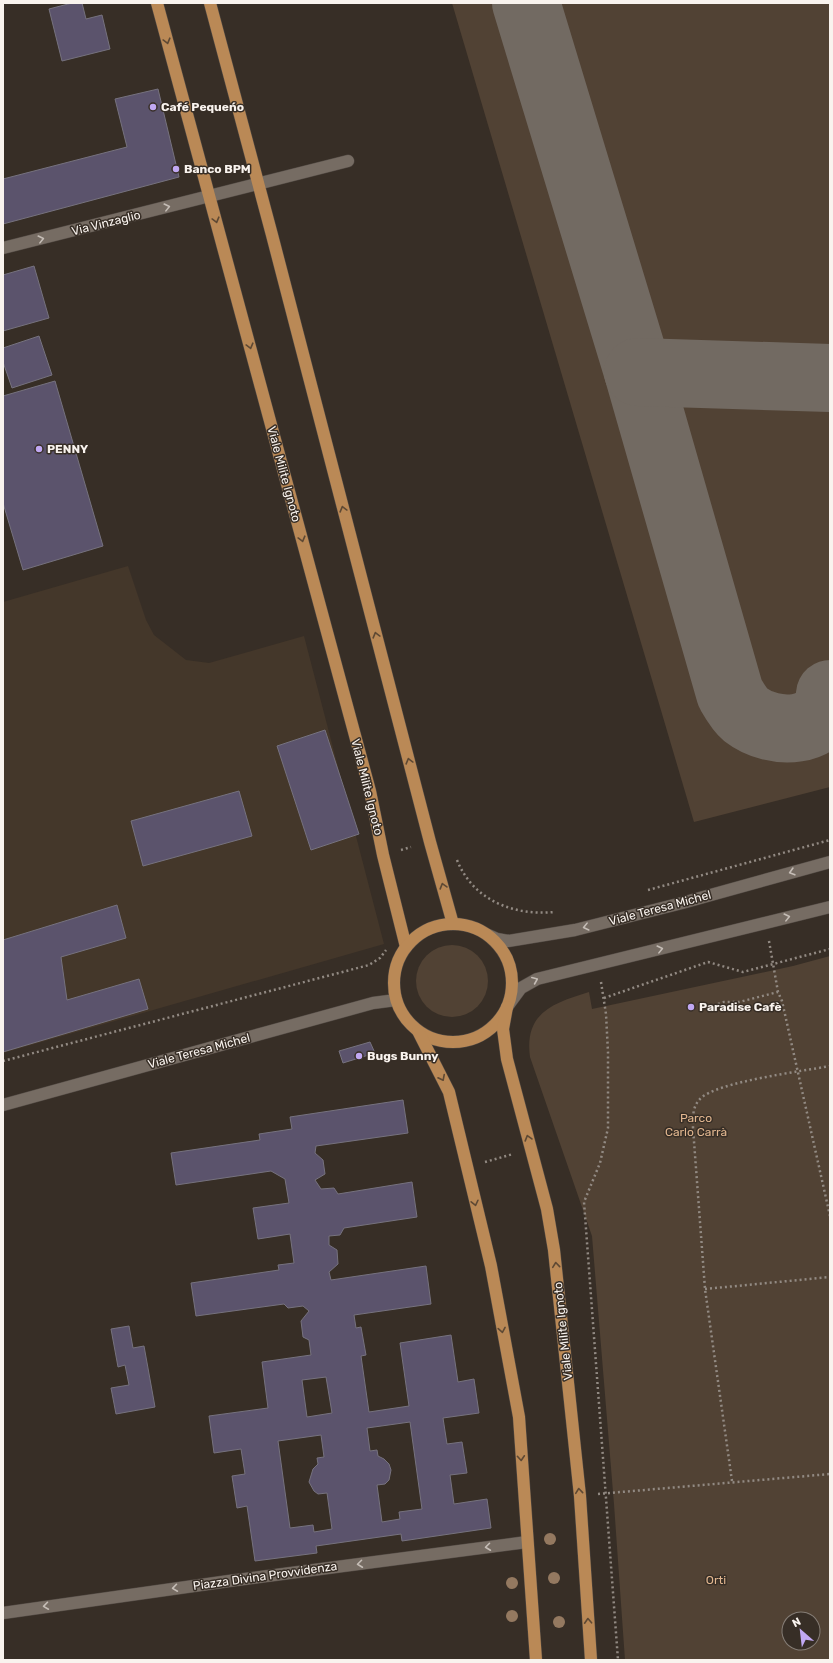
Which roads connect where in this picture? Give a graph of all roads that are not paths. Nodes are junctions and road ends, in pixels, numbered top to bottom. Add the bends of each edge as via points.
1 (157, 3) edge
2 (210, 3) edge
3 (348, 161) dead end
4 (259, 184) junction
5 (210, 197) junction
6 (3, 248) edge
7 (830, 862) edge
8 (830, 907) edge
9 (453, 924) junction
10 (488, 935) junction
11 (406, 947) junction
12 (396, 1000) junction
13 (507, 1007) junction
14 (418, 1031) junction
15 (3, 1105) edge
16 (527, 1542) junction
17 (3, 1613) edge
18 (536, 1660) edge
19 (590, 1660) edge

1 -> 5 main road, Viale Milite Ignoto
2 - 4 main road
3 - 4 street, Via Vinzaglio
4 - 5 street, Via Vinzaglio
9 -> 4 main road
6 -> 5 street, Via Vinzaglio
5 -> 11 main road, Viale Milite Ignoto via 370,791
7 -> 10 street, Viale Teresa Michel via 575,930 508,941
13 -> 8 street via 521,988 537,979
9 - 10 main road via 472,927
9 - 11 main road via 429,928 412,939
10 - 13 main road via 502,950 510,968 512,987
11 - 12 main road via 394,973
12 - 14 main road via 407,1020
12 - 15 street, Viale Teresa Michel via 373,1003
13 - 14 main road via 488,1031 465,1041 440,1041
19 -> 13 main road, Viale Milite Ignoto via 580,1496 554,1250 547,1209 507,1059 503,1028
14 -> 16 main road via 449,1092 491,1266 518,1417
16 -> 17 street, Piazza Divina Provvidenza
16 - 18 main road

